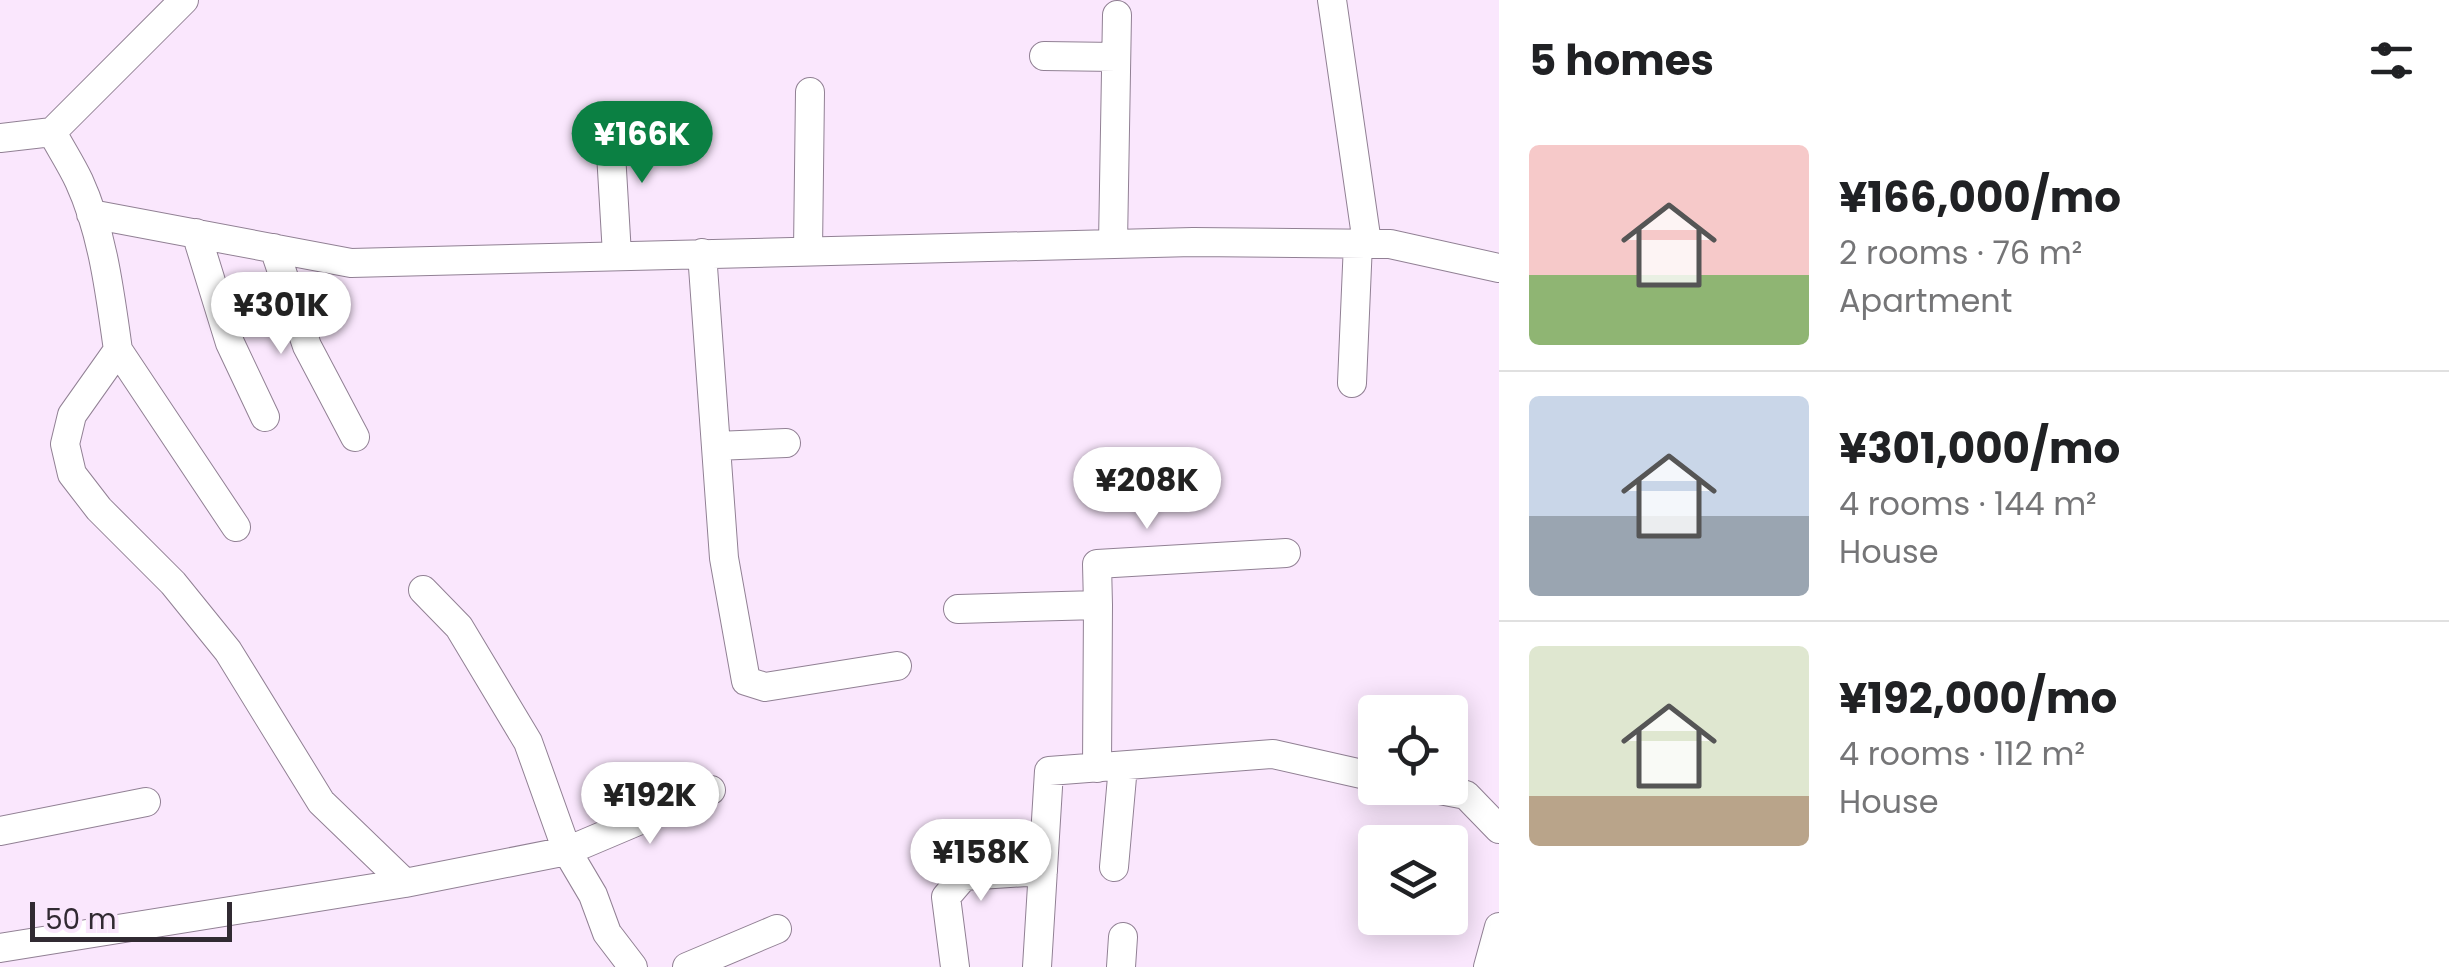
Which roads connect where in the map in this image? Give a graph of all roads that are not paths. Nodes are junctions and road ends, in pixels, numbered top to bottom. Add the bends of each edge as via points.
1 (184, 0) edge
2 (1332, 0) edge
3 (1117, 14) dead end
4 (1044, 56) dead end
5 (1116, 57) junction
6 (810, 92) dead end
7 (609, 119) dead end
8 (52, 132) junction
9 (0, 138) edge
10 (91, 214) junction
11 (196, 233) junction
12 (1113, 243) junction
13 (1362, 243) junction
14 (274, 248) junction
15 (808, 250) junction
16 (702, 253) junction
17 (617, 255) junction
18 (1499, 268) edge
19 (118, 350) junction
20 (1352, 383) dead end
21 (265, 417) dead end
22 (355, 437) dead end
23 (786, 443) dead end
24 (716, 446) junction
25 (236, 527) dead end
26 (1286, 553) dead end
27 (423, 590) dead end
28 (1098, 605) junction
29 (958, 609) dead end
30 (897, 666) dead end
31 (1110, 767) junction
32 (1358, 773) edge
33 (712, 790) dead end
34 (1468, 797) edge
35 (146, 802) dead end
36 (1499, 828) edge
37 (0, 831) edge
38 (567, 851) junction
39 (1114, 867) dead end
40 (1043, 872) junction
41 (405, 883) junction
42 (1499, 927) edge
43 (777, 929) dead end
44 (1123, 937) dead end
45 (0, 948) edge
46 (633, 967) edge
47 (687, 967) edge
48 (955, 967) edge
49 (1037, 967) edge
50 (1121, 967) edge
51 (1488, 967) edge

1 - 8 street
2 - 13 street
3 - 5 street
4 - 5 street
5 - 12 street
6 - 15 street
7 - 17 street
8 - 9 street
8 - 10 street
10 - 11 street
10 - 19 street
11 - 14 street
11 - 21 street via 230,343
12 - 13 street
12 - 15 street
13 - 18 street
13 - 20 street
14 - 17 street via 351,263
14 - 22 street via 307,346
15 - 16 street
16 - 17 street
16 - 24 street
19 - 25 street
19 - 41 street via 72,415 64,444 72,474 228,651 320,802
23 - 24 street
24 - 30 street via 724,558 746,681 766,686
26 - 28 street via 1097,564
27 - 38 street via 459,627 528,742
28 - 29 street
28 - 31 street
31 - 32 street via 1272,754
31 - 39 street
31 - 40 street via 1049,771
33 - 38 street
34 - 36 street
35 - 37 street
38 - 41 street
38 - 46 street via 607,933
40 - 48 street via 964,876 946,898
40 - 49 street
41 - 45 street
42 - 51 street
43 - 47 street
44 - 50 street

